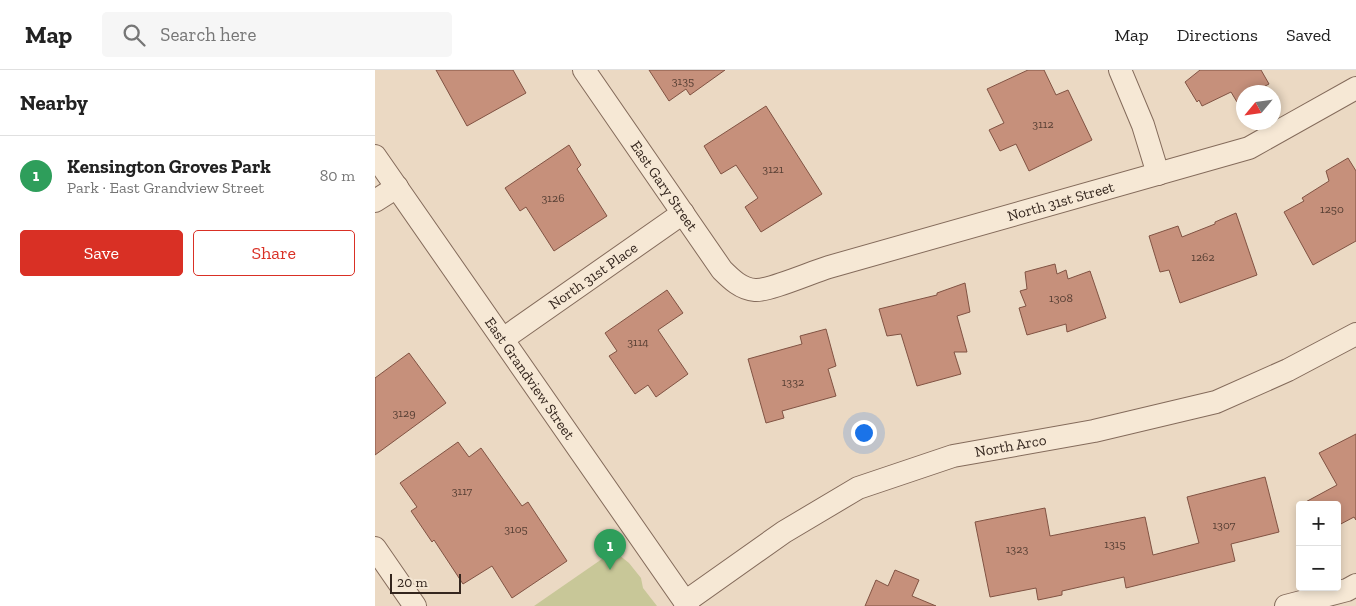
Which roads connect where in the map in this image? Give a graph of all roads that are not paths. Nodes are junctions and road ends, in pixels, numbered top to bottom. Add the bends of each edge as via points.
1 (584, 70) edge
2 (1120, 70) edge
3 (1356, 88) edge
4 (375, 156) edge
5 (1158, 174) junction
6 (397, 187) junction
7 (375, 201) edge
8 (683, 214) junction
9 (755, 290) joint
10 (1356, 334) edge
11 (503, 339) junction
12 (375, 548) edge
13 (1352, 594) edge
14 (687, 604) edge
15 (415, 606) edge
16 (1286, 606) edge

1 - 8 street, East Gary Street
2 - 5 street via 1143,125
3 - 5 street, North 31st Street via 1249,148
4 - 6 street, East Grandview Street
5 - 9 street, North 31st Street
6 - 7 street
6 - 11 street, East Grandview Street
8 - 9 street, East Gary Street via 727,275 742,286
8 - 11 street, North 31st Place
10 - 14 street, North Arco via 1288,370 1216,402 1094,431 953,456 858,488 784,532
11 - 14 street, East Grandview Street
12 - 15 street
13 - 16 street

